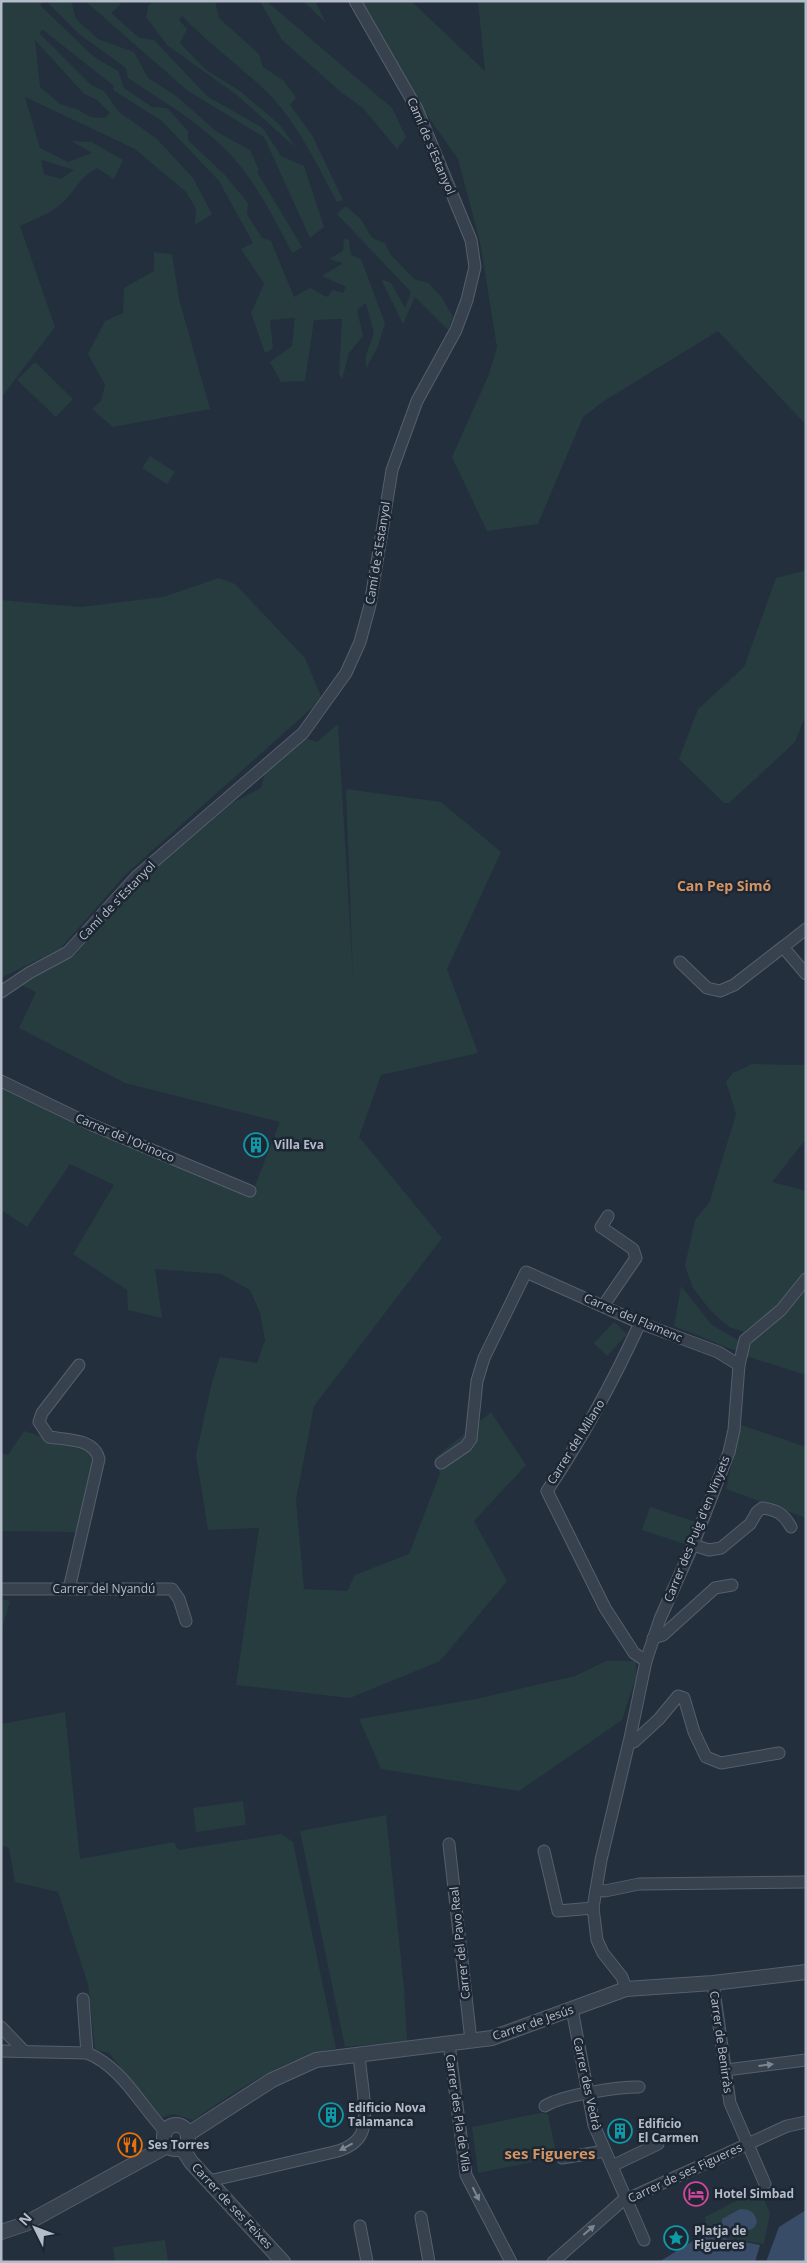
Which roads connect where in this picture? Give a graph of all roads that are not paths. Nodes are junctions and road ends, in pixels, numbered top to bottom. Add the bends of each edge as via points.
1 (355, 1) edge
2 (806, 929) edge
3 (783, 946) junction
4 (680, 962) dead end
5 (806, 974) edge
6 (1, 992) edge
7 (1, 1081) edge
8 (250, 1191) dead end
9 (608, 1216) dead end
10 (806, 1279) edge
11 (603, 1306) junction
12 (640, 1323) junction
13 (80, 1365) dead end
14 (739, 1365) junction
15 (441, 1463) dead end
16 (791, 1527) dead end
17 (693, 1545) junction
18 (732, 1585) dead end
19 (1, 1589) edge
20 (68, 1589) junction
21 (186, 1621) dead end
22 (653, 1638) junction
23 (646, 1661) junction
24 (630, 1741) junction
25 (779, 1753) dead end
26 (449, 1844) dead end
27 (544, 1851) dead end
28 (806, 1882) edge
29 (596, 1890) junction
30 (593, 1908) junction
31 (806, 1972) edge
32 (713, 1983) junction
33 (626, 1989) junction
34 (83, 1999) dead end
35 (572, 2009) junction
36 (1, 2027) edge
37 (471, 2041) junction
38 (449, 2044) junction
39 (23, 2050) junction
40 (1, 2051) edge
41 (87, 2053) junction
42 (359, 2054) junction
43 (806, 2060) edge
44 (726, 2070) junction
45 (639, 2087) dead end
46 (588, 2094) junction
47 (545, 2106) dead end
48 (806, 2122) edge
49 (165, 2131) junction
50 (188, 2134) junction
51 (658, 2144) dead end
52 (749, 2144) junction
53 (167, 2146) junction
54 (182, 2148) junction
55 (605, 2151) junction
56 (562, 2158) dead end
57 (612, 2166) junction
58 (209, 2181) junction
59 (765, 2184) dead end
60 (627, 2200) junction
61 (422, 2217) dead end
62 (360, 2226) dead end
63 (1, 2232) edge
64 (644, 2240) dead end
65 (283, 2262) edge
66 (367, 2262) edge
67 (429, 2262) edge
68 (511, 2262) edge
69 (553, 2262) edge

1 - 6 street, Camí de s'Estanyol via 417,109 471,240 475,259 474,275 456,330 417,401 392,470 370,605 360,642 346,674 303,733 136,877 68,952
2 - 3 street
3 - 4 street via 720,991 707,988
3 - 5 street
7 - 8 street, Carrer de l'Orinoco via 92,1125
9 - 11 street via 601,1227 633,1249 636,1258
10 - 14 street, Carrer des Puig d'en Vinyets via 781,1310 745,1340
11 - 12 street, Carrer del Flamenc
11 - 15 street, Carrer del Flamenc via 526,1272 484,1358 477,1381 471,1439
12 - 14 street, Carrer del Flamenc via 718,1352
12 - 23 street, Carrer del Milano via 613,1382 547,1491 605,1608 634,1652
13 - 20 street via 42,1413 39,1422 49,1437 90,1444 99,1458
14 - 17 street, Carrer des Puig d'en Vinyets via 729,1452
16 - 17 street via 774,1509 762,1508 750,1524 721,1548 709,1550
17 - 22 street, Carrer des Puig d'en Vinyets
18 - 22 street via 715,1588 663,1635
19 - 20 street, Carrer del Nyandú
20 - 21 street, Carrer del Nyandú via 172,1589
22 - 23 street, Carrer des Puig d'en Vinyets
23 - 24 street, Carrer des Puig d'en Vinyets
24 - 25 street via 634,1742 659,1719 678,1696 684,1698 694,1732 706,1757 721,1763
24 - 29 street, Carrer des Puig d'en Vinyets
26 - 37 street, Carrer del Pavo Real
27 - 30 street via 558,1911
28 - 29 street via 639,1884
29 - 30 street, Carrer des Puig d'en Vinyets
30 - 33 street, Carrer des Puig d'en Vinyets via 597,1940 622,1977
31 - 32 street, Carrer de Jesús
32 - 33 street, Carrer de Jesús
32 - 44 street, Carrer de Benirràs
33 - 35 street, Carrer de Jesús
34 - 41 street
35 - 37 street, Carrer de Jesús via 492,2038
35 - 46 street, Carrer des Vedrà
36 - 39 street
37 - 38 street, Carrer de Jesús
38 - 42 street, Carrer de Jesús
38 -> 68 street, Carrer des Pla de Vila via 466,2175
39 - 40 street
39 - 41 street
41 - 49 street via 108,2064
42 - 50 street, Carrer de Jesús via 316,2060 295,2068
42 -> 58 street via 364,2122 355,2143 341,2151
44 -> 43 street
44 - 52 street, Carrer de Benirràs via 730,2104
45 - 46 street
46 - 47 street via 553,2101
46 - 55 street, Carrer des Vedrà via 594,2125
48 - 52 street, Carrer de ses Figueres via 787,2126
49 - 50 street via 171,2126 180,2126
49 - 53 street
50 - 54 street
51 - 57 street
52 - 59 street, Carrer de Benirràs
52 - 60 street, Carrer de ses Figueres
53 - 54 street
53 - 63 street via 25,2224
54 - 58 street, Carrer de ses Feixes
55 - 56 street
55 - 57 street, Carrer des Vedrà
57 - 60 street, Carrer des Vedrà
58 - 65 street, Carrer de ses Feixes
60 - 64 street, Carrer des Vedrà
69 -> 60 street, Carrer de ses Figueres
61 - 67 street
62 - 66 street

